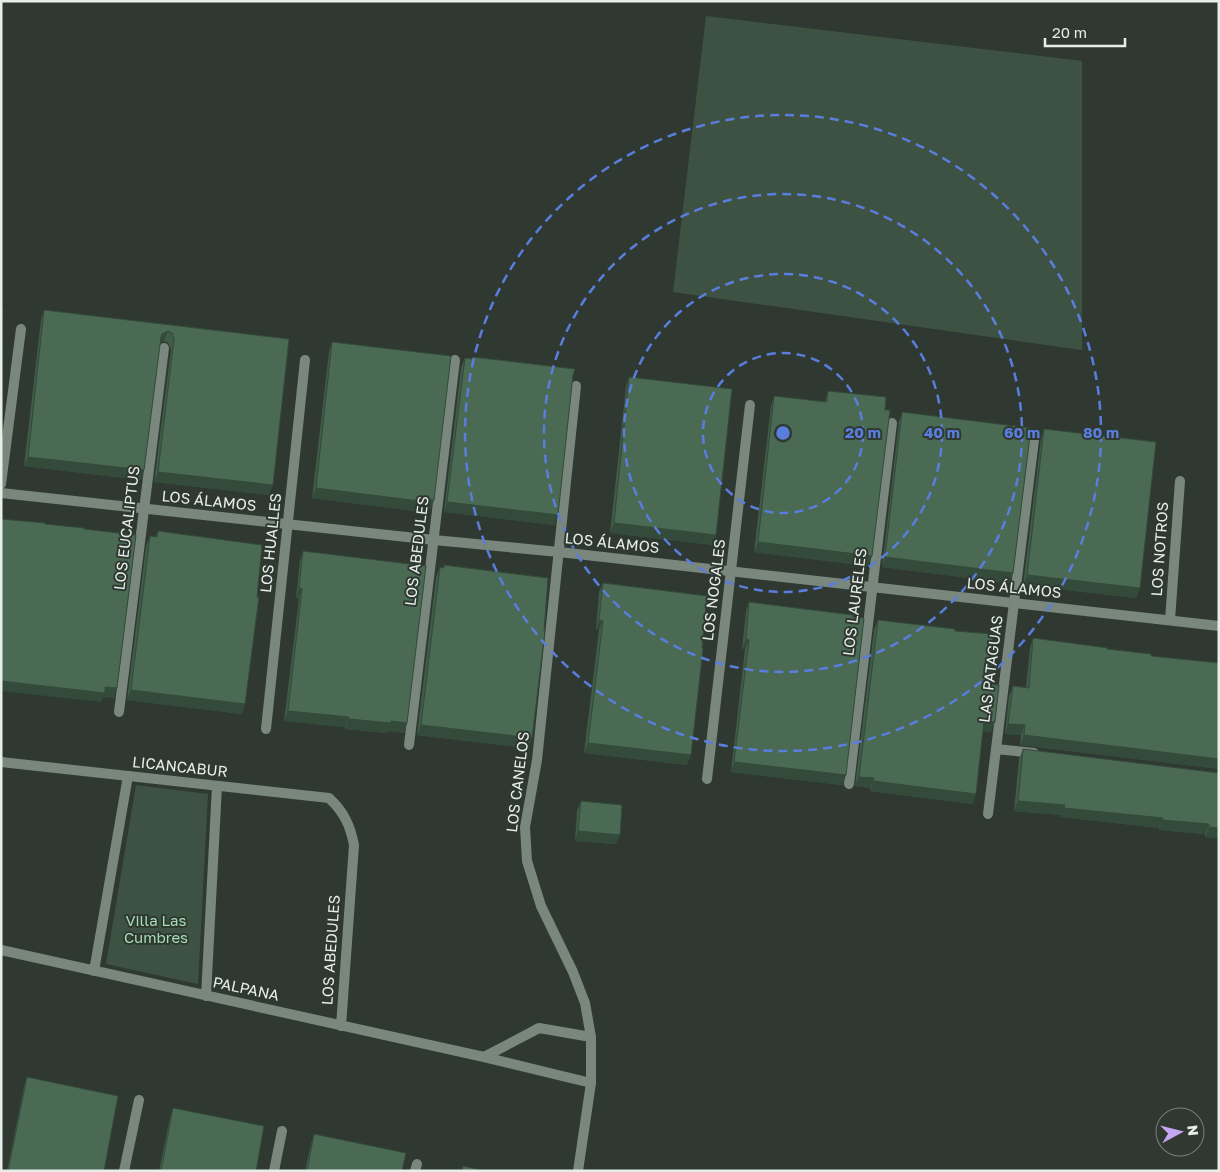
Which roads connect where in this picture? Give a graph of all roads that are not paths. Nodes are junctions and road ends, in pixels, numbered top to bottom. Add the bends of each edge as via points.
1 (21, 330) dead end
2 (164, 348) edge
3 (305, 360) dead end
4 (455, 360) dead end
5 (576, 386) edge
6 (750, 405) dead end
7 (892, 423) edge
8 (1034, 440) dead end
9 (1180, 481) dead end
10 (1, 484) edge
11 (1, 493) edge
12 (144, 509) junction
13 (288, 524) junction
14 (434, 540) junction
15 (559, 552) junction
16 (731, 571) junction
17 (871, 588) junction
18 (1014, 604) junction
19 (1170, 620) junction
20 (1219, 626) edge
21 (119, 712) dead end
22 (266, 729) dead end
23 (410, 745) dead end
24 (996, 749) junction
25 (1044, 755) edge
26 (1, 762) edge
27 (128, 776) junction
28 (707, 779) dead end
29 (849, 784) dead end
30 (217, 786) junction
31 (988, 814) dead end
32 (346, 818) joint
33 (1, 950) edge
34 (94, 971) junction
35 (206, 996) junction
36 (341, 1026) junction
37 (591, 1036) junction
38 (484, 1057) junction
39 (591, 1083) junction
40 (139, 1100) dead end
41 (282, 1131) dead end
42 (124, 1171) edge
43 (274, 1171) edge
44 (578, 1171) edge

1 - 10 street
2 - 12 street, LOS EUCALIPTUS
3 - 13 street, LOS HUALLES
4 - 14 street, LOS ABEDULES
5 - 15 street, LOS CANELOS
6 - 16 street, LOS NOGALES
7 - 17 street, LOS LAURELES
8 - 18 street, LAS PATAGUAS
9 - 19 street, LOS NOTROS
11 - 12 street, LOS ÁLAMOS
12 - 13 street, LOS ÁLAMOS
12 - 21 street, LOS EUCALIPTUS
13 - 14 street, LOS ÁLAMOS
13 - 22 street, LOS HUALLES
14 - 15 street, LOS ÁLAMOS
14 - 23 street, LOS ABEDULES
15 - 16 street, LOS ÁLAMOS
15 - 37 street, LOS CANELOS via 537,760 526,827 526,861 540,906 585,1003
16 - 17 street, LOS ÁLAMOS
16 - 28 street, LOS NOGALES
17 - 18 street, LOS ÁLAMOS
17 - 29 street, LOS LAURELES
18 - 19 street, LOS ÁLAMOS
18 - 24 street, LAS PATAGUAS
19 - 20 street, LOS ÁLAMOS
24 - 25 street
24 - 31 street, LAS PATAGUAS
26 - 27 street, LICANCABUR
27 - 30 street, LICANCABUR
27 - 34 street
30 - 32 street, LICANCABUR via 329,798
30 - 35 street
32 - 36 street, LOS ABEDULES via 354,845
33 - 34 street, PALPANA
34 - 35 street, PALPANA
35 - 36 street, PALPANA
36 - 38 street, PALPANA
37 - 38 street via 539,1028
37 - 39 street, LOS CANELOS
38 - 39 street, PALPANA
39 - 44 street, LOS CANELOS
40 - 42 street
41 - 43 street

